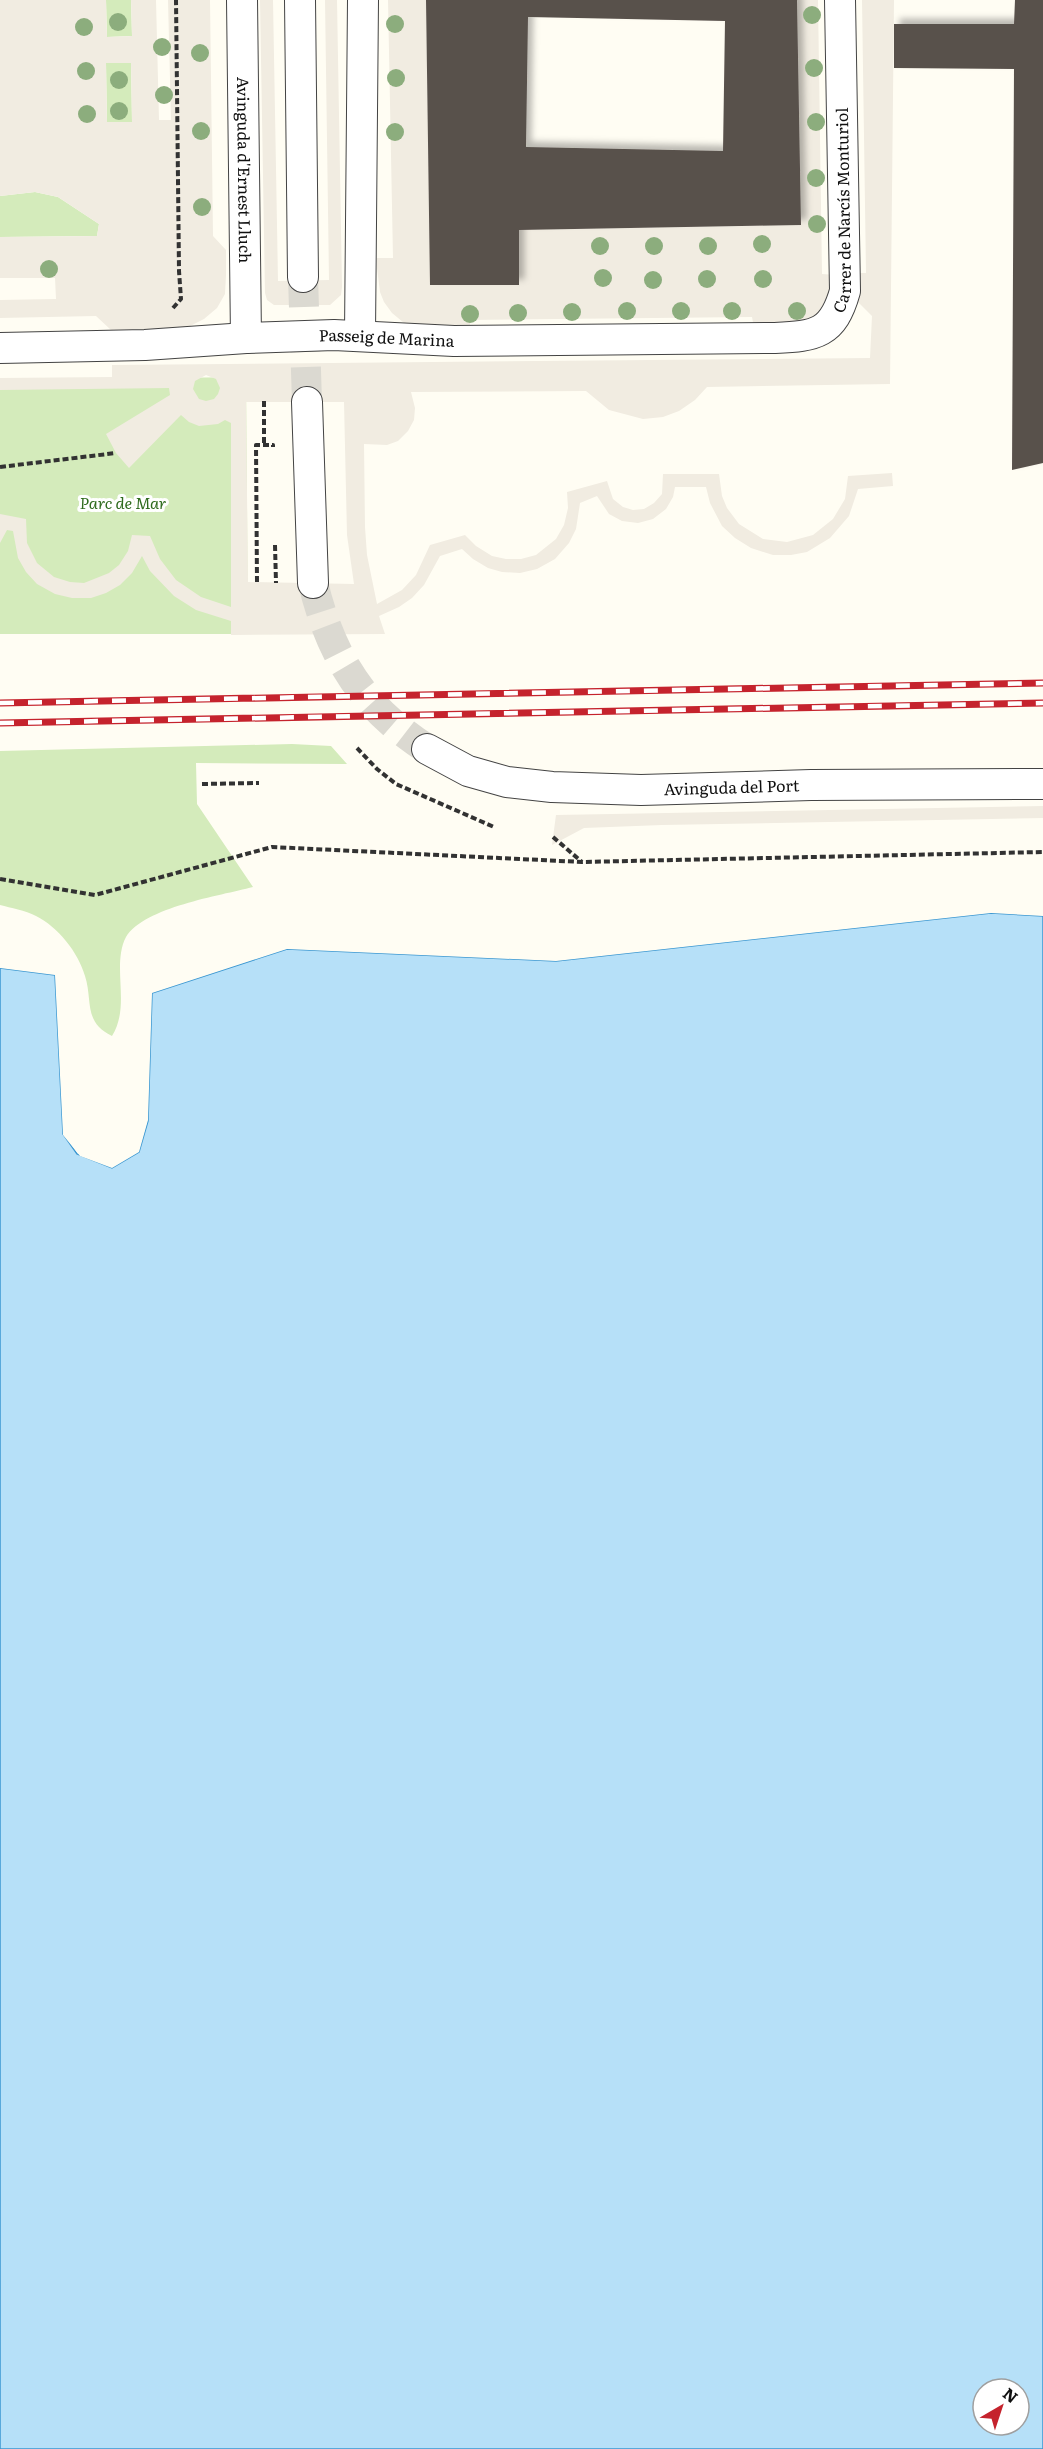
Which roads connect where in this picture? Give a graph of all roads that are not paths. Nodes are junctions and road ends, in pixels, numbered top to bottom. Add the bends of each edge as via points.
1 (242, 0) edge
2 (300, 0) edge
3 (363, 0) edge
4 (840, 0) edge
5 (303, 277) tunnel mouth
6 (360, 334) junction
7 (246, 338) junction
8 (775, 338) joint
9 (0, 348) edge
10 (307, 402) tunnel mouth
11 (313, 583) tunnel mouth
12 (428, 749) tunnel mouth
13 (1043, 784) edge

1 - 7 street, Avinguda d'Ernest Lluch
2 - 5 street
3 - 6 street
4 - 8 street, Carrer de Narcís Monturiol via 845,291 839,312 826,328 803,337
6 - 7 street, Passeig de Marina
6 - 8 street, Passeig de Marina via 454,342
7 - 9 street, Passeig de Marina
10 - 11 street
12 - 13 street, Avinguda del Port via 468,771 507,782 552,787 641,790

